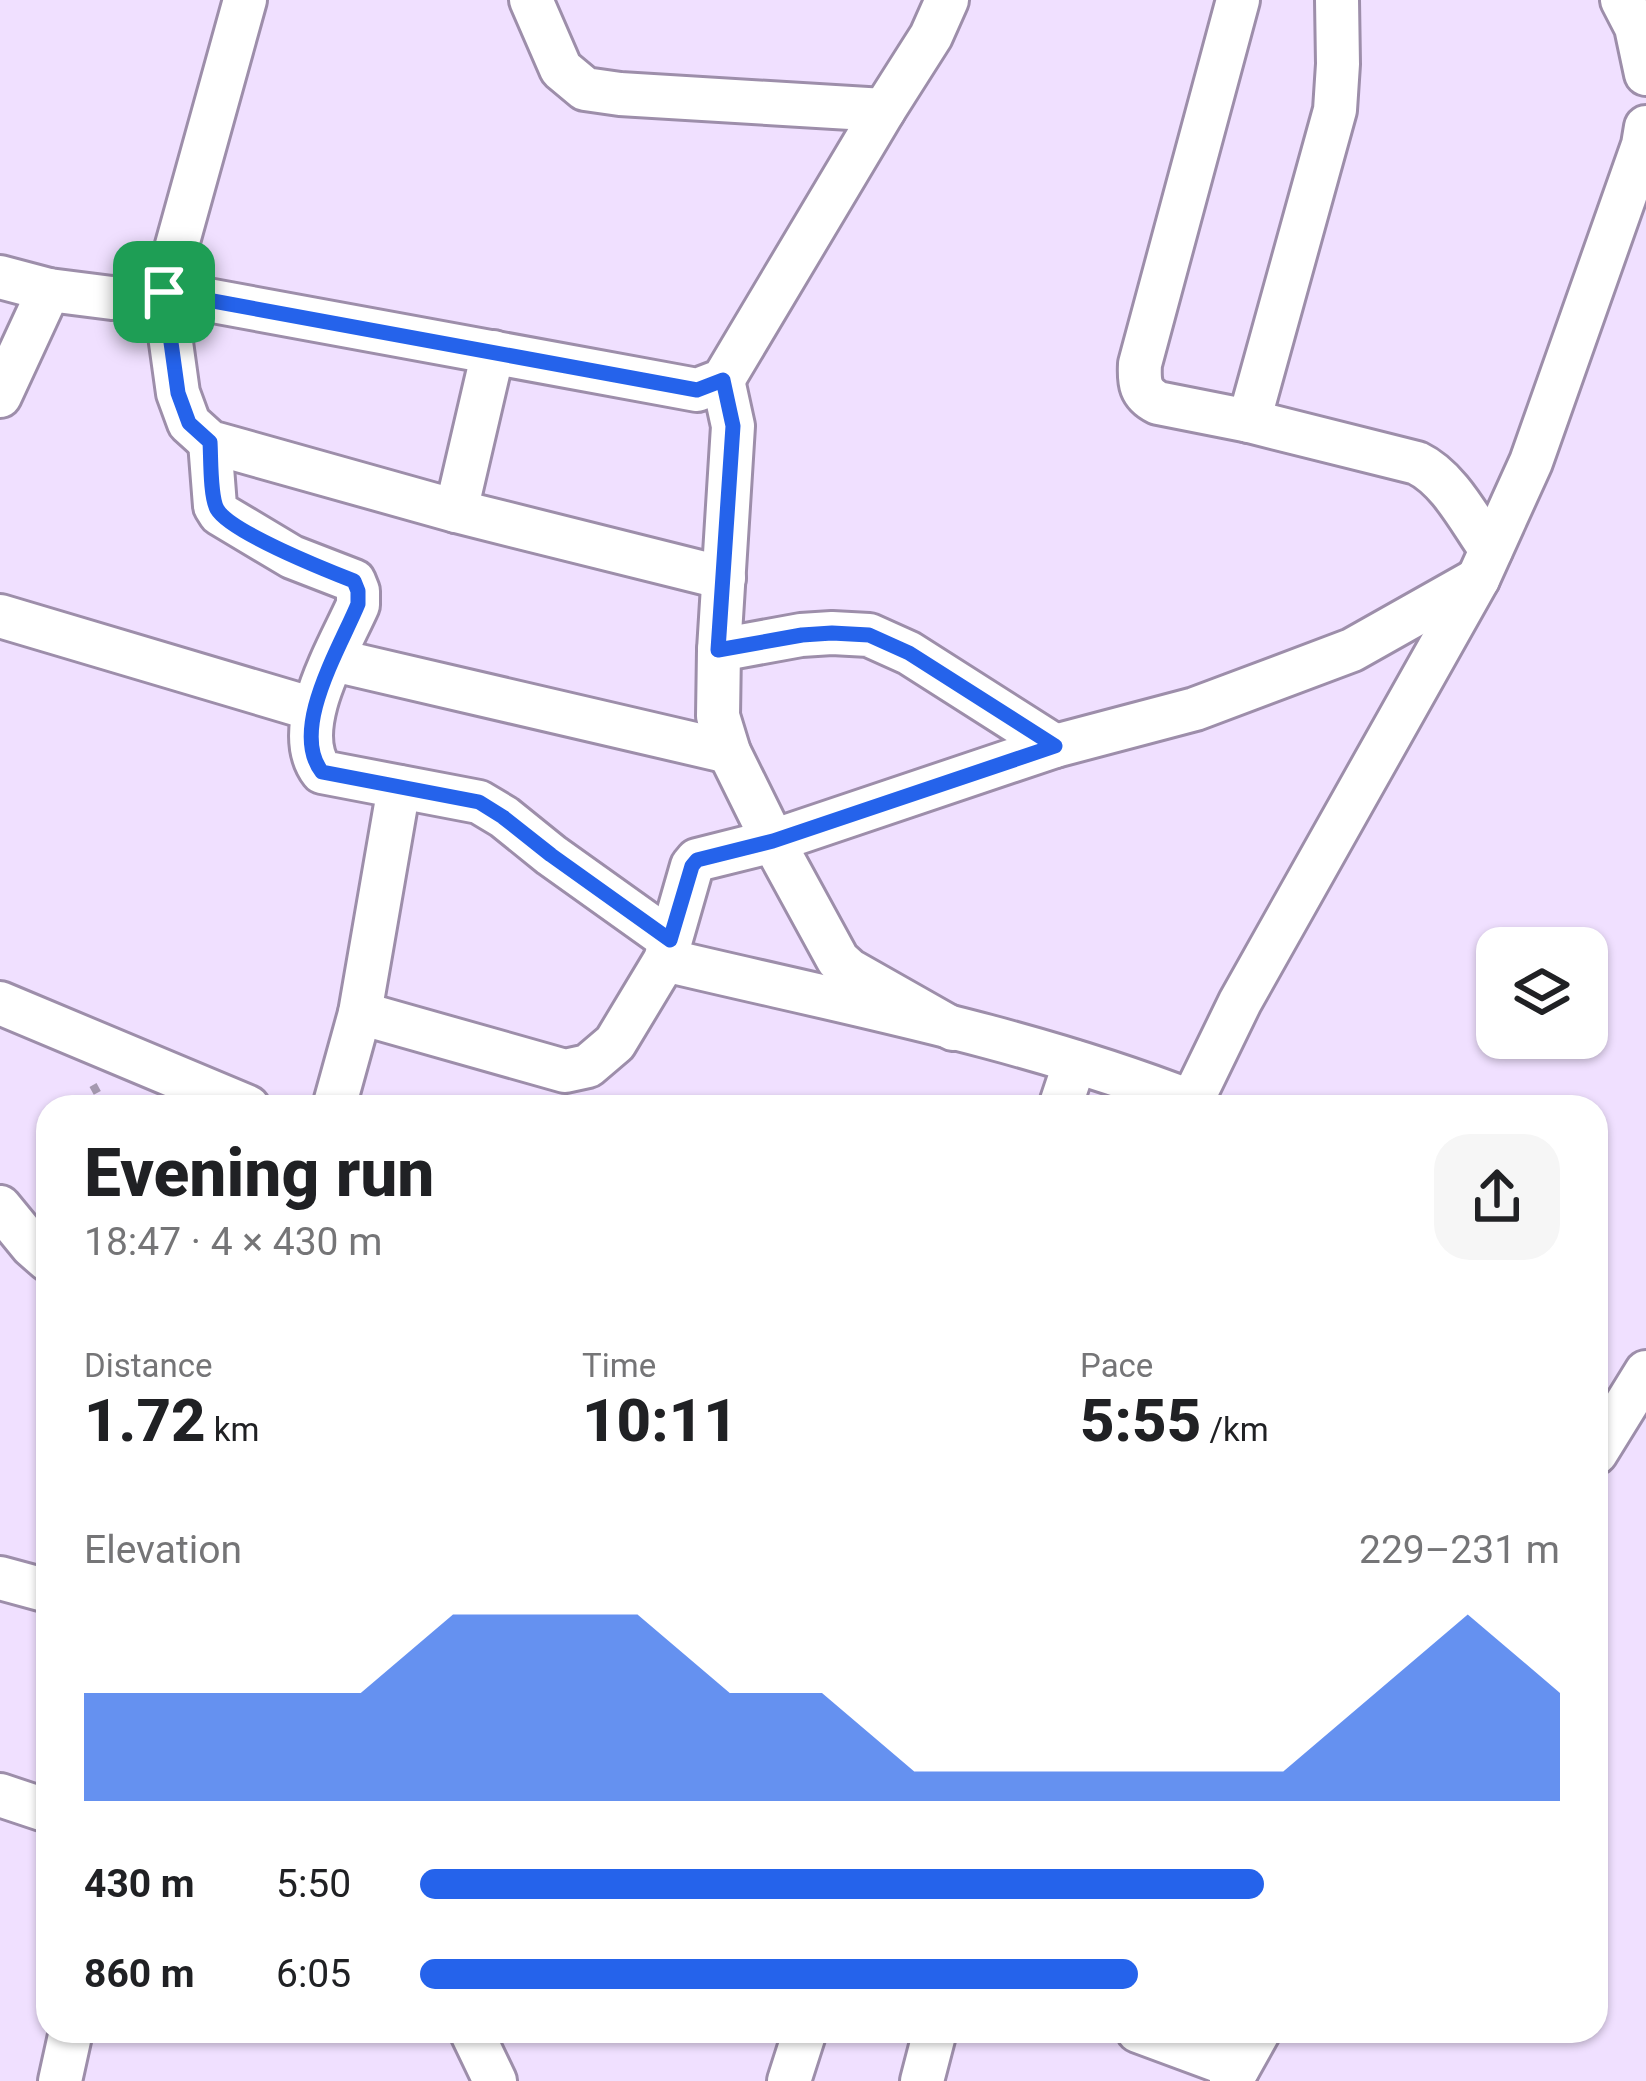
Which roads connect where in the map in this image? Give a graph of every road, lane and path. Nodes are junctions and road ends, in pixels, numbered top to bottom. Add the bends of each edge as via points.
1 (245, 0) edge
2 (531, 0) edge
3 (947, 0) edge
4 (1238, 0) edge
5 (1337, 0) edge
6 (1622, 0) edge
7 (1646, 74) edge
8 (884, 110) junction
9 (1646, 127) edge
10 (0, 277) edge
11 (50, 290) junction
12 (164, 292) junction
13 (493, 352) junction
14 (723, 380) junction
15 (0, 395) edge
16 (1249, 421) junction
17 (210, 442) junction
18 (456, 511) junction
19 (1485, 565) junction
20 (724, 578) junction
21 (0, 616) edge
22 (718, 650) junction
23 (334, 660) junction
24 (313, 709) junction
25 (1055, 746) junction
26 (729, 752) junction
27 (399, 787) junction
28 (773, 841) junction
29 (667, 950) junction
30 (0, 1003) edge
31 (360, 1013) junction
32 (953, 1028) junction
33 (1075, 1062) junction
34 (219, 1095) edge
35 (337, 1095) edge
36 (1064, 1095) edge
37 (1170, 1095) edge
38 (1196, 1095) edge
39 (0, 1207) edge
40 (36, 1250) edge
41 (1646, 1372) edge
42 (1608, 1434) edge
43 (0, 1577) edge
44 (36, 1588) edge
45 (0, 1796) edge
46 (36, 1807) edge
47 (68, 2043) edge
48 (477, 2043) edge
49 (801, 2043) edge
50 (931, 2043) edge
51 (1165, 2043) edge
52 (1252, 2043) edge
53 (1234, 2074) edge
54 (60, 2081) edge
55 (495, 2081) edge
56 (789, 2081) edge
57 (922, 2081) edge

1 - 12 street
2 - 8 street via 561,69 585,89
3 - 8 street
4 - 16 street via 1139,384 1158,403
5 - 16 street via 1335,110
6 - 7 street
8 - 14 street
9 - 19 street via 1531,462
10 - 11 street
11 - 12 street via 112,298
11 - 15 street
12 - 13 street
12 - 17 street via 178,393 189,423
13 - 14 street via 697,390
13 - 18 street
14 - 20 street via 733,426
16 - 19 street via 1432,470
17 - 18 street
17 - 23 street via 220,514 292,557 354,581 358,604
18 - 20 street
19 - 25 street via 1352,650 1195,709
19 - 38 street
20 - 22 street
21 - 24 street
22 - 25 street via 802,635 869,635
22 - 26 street via 718,716
23 - 24 street
23 - 26 street
24 - 27 street via 310,742 322,772
25 - 28 street
26 - 28 street
27 - 29 street via 479,802
27 - 31 street
28 - 29 street via 697,860
28 - 32 street via 838,960
29 - 31 street via 615,1043 588,1066 566,1071
29 - 32 street
30 - 34 street
31 - 35 street
32 - 33 street
33 - 36 street
33 - 37 street
39 - 40 street
41 - 42 street
43 - 44 street
45 - 46 street
47 - 54 street
48 - 55 street
49 - 56 street
50 - 57 street
51 - 53 street
52 - 53 street

